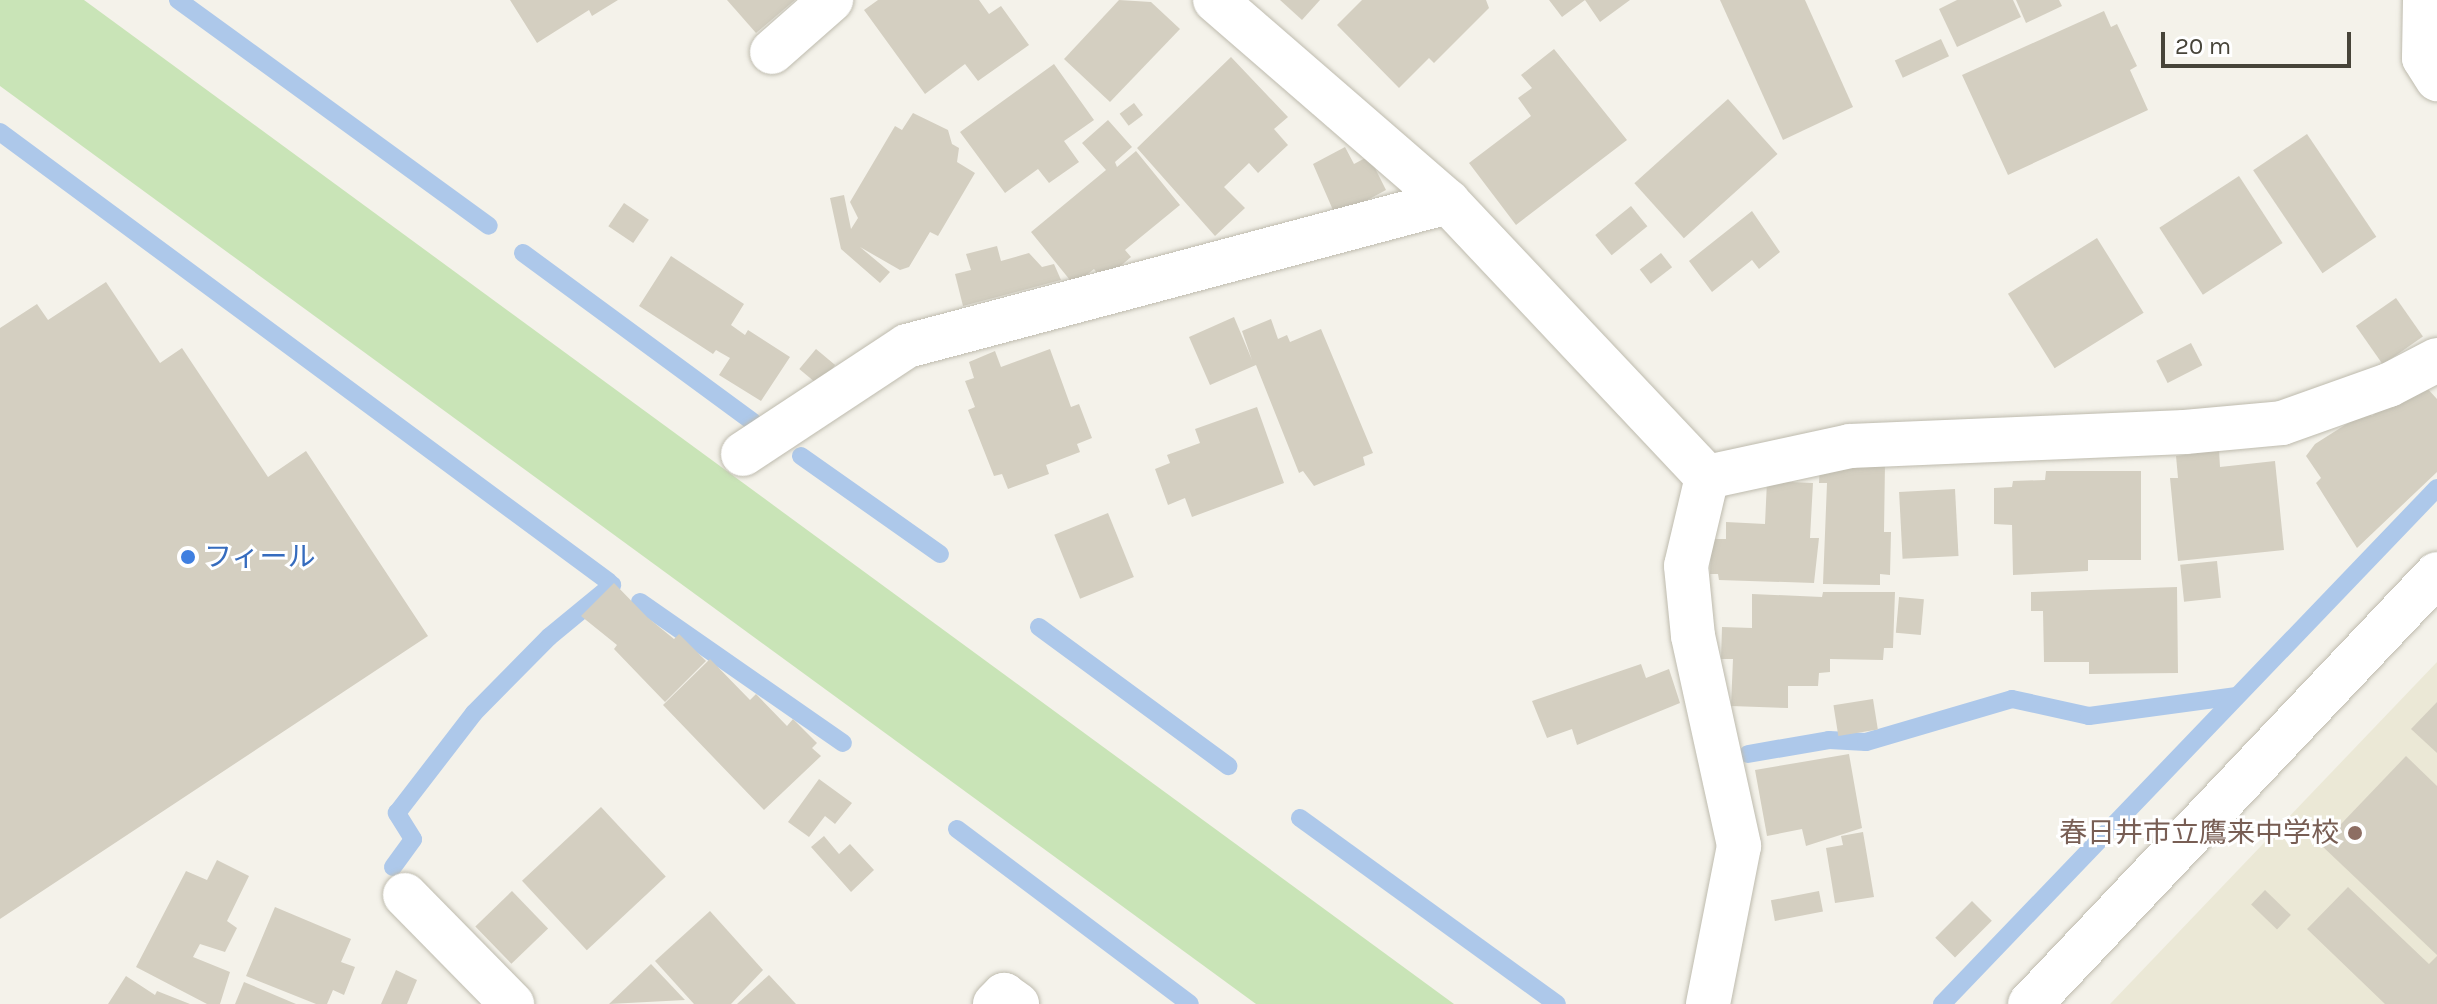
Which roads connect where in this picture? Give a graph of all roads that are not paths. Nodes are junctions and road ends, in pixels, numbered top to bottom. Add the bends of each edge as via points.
1 (831, 0) edge
2 (1215, 0) edge
3 (2425, 0) edge
4 (772, 52) dead end
5 (2437, 79) edge
6 (1448, 202) junction
7 (2437, 360) edge
8 (743, 454) dead end
9 (1707, 477) junction
10 (2437, 574) edge
11 (405, 895) dead end
12 (512, 1004) edge
13 (995, 1004) edge
14 (1017, 1004) edge
15 (1708, 1004) edge
16 (2030, 1004) edge

1 - 4 street
2 - 6 street
3 - 5 street via 2424,58
6 - 8 street via 907,346
6 - 9 street
7 - 9 street via 2389,385 2282,423 1850,446
9 - 15 street via 1686,566 1693,636 1739,846
10 - 16 street
11 - 12 street
13 - 14 street via 1004,995

